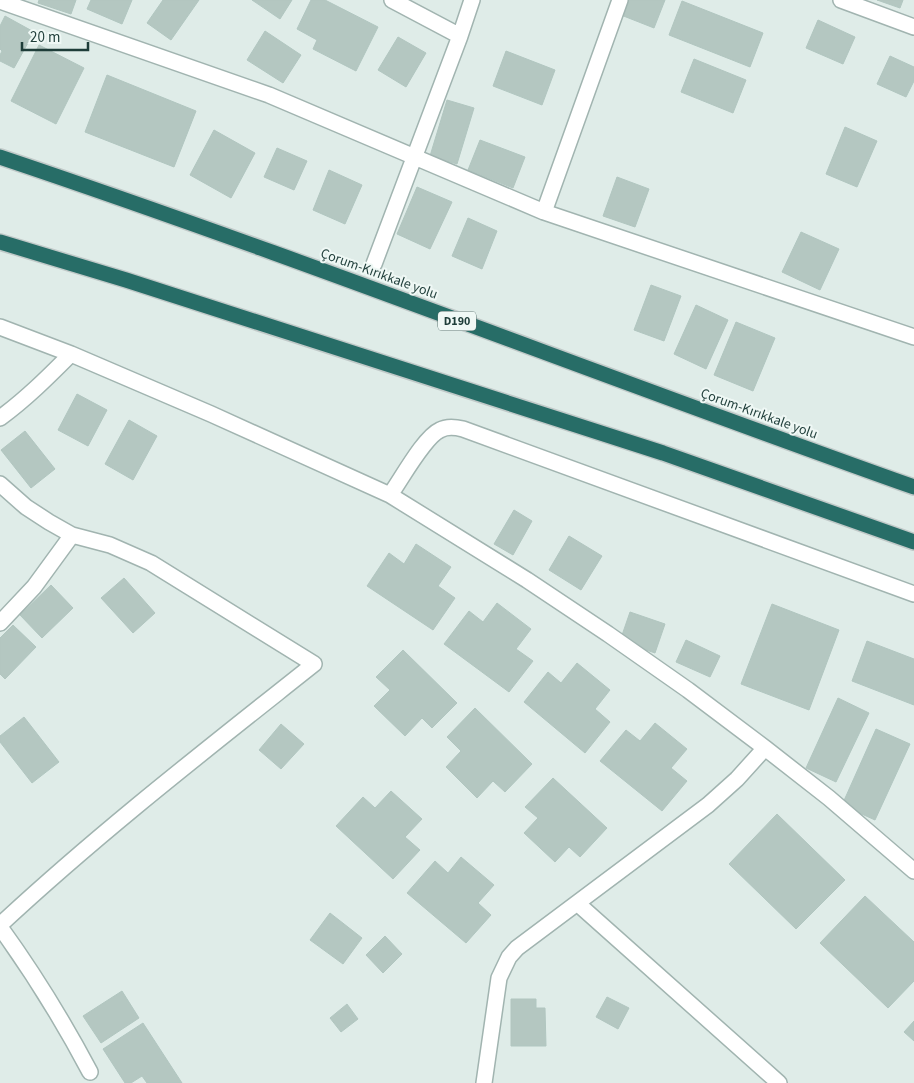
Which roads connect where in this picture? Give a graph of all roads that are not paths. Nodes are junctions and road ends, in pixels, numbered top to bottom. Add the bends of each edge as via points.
1 (392, 0) edge
2 (472, 0) edge
3 (620, 0) edge
4 (841, 0) edge
5 (0, 1) edge
6 (914, 27) edge
7 (460, 36) junction
8 (0, 157) edge
9 (414, 158) junction
10 (544, 212) junction
11 (0, 242) edge
12 (374, 264) dead end
13 (0, 327) edge
14 (914, 337) edge
15 (71, 354) junction
16 (0, 418) edge
17 (0, 484) edge
18 (914, 487) edge
19 (390, 496) junction
20 (72, 535) junction
21 (914, 542) edge
22 (914, 594) edge
23 (0, 623) edge
24 (766, 748) junction
25 (914, 871) edge
26 (576, 903) junction
27 (0, 926) edge
28 (90, 1072) dead end
29 (484, 1083) edge
30 (779, 1083) edge

1 - 7 street
2 - 7 street
3 - 10 street
4 - 6 street
5 - 9 street via 269,95
7 - 9 street
8 - 18 highway, Çorum-Kırıkkale yolu / D190 via 159,210
9 - 10 street
9 - 12 street
10 - 14 street
11 - 21 highway via 654,450
13 - 15 street
15 - 16 street
15 - 19 street
17 - 20 street via 26,507
19 - 22 street via 428,439 439,430 454,427
19 - 24 street via 608,634
20 - 23 street via 34,587
20 - 27 street via 110,544 151,563 314,664 117,821
24 - 25 street
24 - 26 street via 716,799
26 - 29 street via 516,948 503,968 497,988
26 - 30 street
27 - 28 street via 39,982

